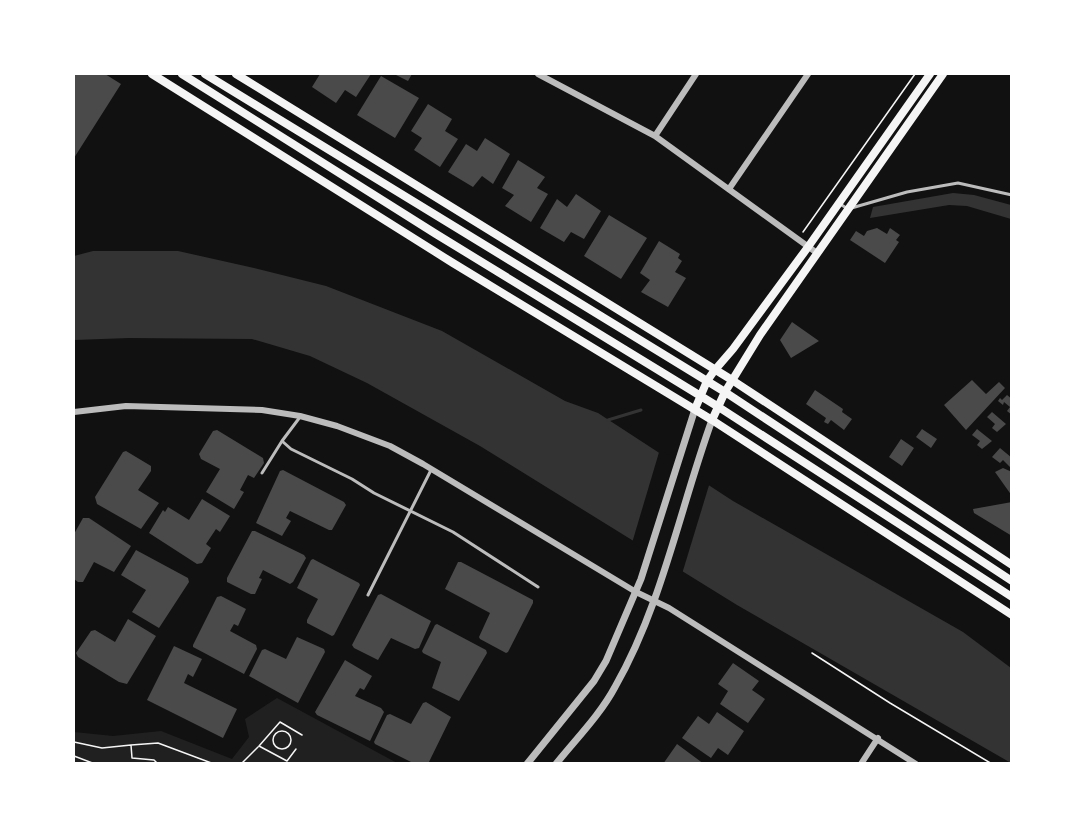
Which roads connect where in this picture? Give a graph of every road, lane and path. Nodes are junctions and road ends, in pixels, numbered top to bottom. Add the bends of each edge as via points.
1 (152, 74) edge
2 (183, 74) edge
3 (205, 74) edge
4 (236, 74) edge
5 (538, 74) edge
6 (696, 74) edge
7 (808, 74) edge
8 (915, 74) edge
9 (930, 74) edge
10 (943, 74) edge
11 (655, 136) junction
12 (729, 189) junction
13 (1011, 195) edge
14 (839, 203) junction
15 (848, 209) junction
16 (797, 239) junction
17 (808, 247) junction
18 (817, 253) junction
19 (714, 371) junction
20 (732, 380) junction
21 (707, 381) junction
22 (725, 392) junction
23 (700, 396) junction
24 (717, 406) junction
25 (695, 409) junction
26 (74, 412) edge
27 (300, 416) junction
28 (712, 420) junction
29 (282, 441) junction
30 (432, 469) junction
31 (262, 473) dead end
32 (411, 510) junction
33 (1011, 565) edge
34 (1011, 580) edge
35 (538, 586) dead end
36 (636, 592) junction
37 (368, 595) dead end
38 (1011, 597) edge
39 (654, 600) junction
40 (1011, 615) edge
41 (812, 653) dead end
42 (302, 735) dead end
43 (878, 738) junction
44 (74, 742) edge
45 (131, 745) junction
46 (259, 746) junction
47 (275, 746) junction
48 (296, 749) dead end
49 (269, 751) junction
50 (74, 756) edge
51 (157, 763) edge
52 (94, 764) edge
53 (214, 764) edge
54 (241, 764) edge
55 (527, 764) edge
56 (556, 764) edge
57 (861, 764) edge
58 (916, 764) edge
59 (992, 764) edge

1 - 25 main road
2 - 23 main road
3 - 21 main road
4 - 19 main road
5 - 11 street
6 - 11 street
7 - 12 street
8 - 16 path
9 - 14 main road
10 - 15 main road
11 - 12 street
12 - 16 street
13 - 15 lane via 958,183
14 - 15 lane
14 - 17 main road
15 - 18 main road
16 - 17 street
17 - 18 street
17 - 19 main road
18 - 20 main road
19 - 20 main road
19 - 21 main road
20 - 22 main road
20 - 33 main road
21 - 22 main road
21 - 23 main road
22 - 24 main road
22 - 34 main road
23 - 24 main road
23 - 25 main road
24 - 28 main road
24 - 38 main road
25 - 28 main road
25 - 36 street
26 - 27 street via 172,406 262,410
27 - 29 lane
27 - 30 street via 390,446
28 - 39 street
28 - 40 main road
29 - 31 lane
29 - 32 lane
30 - 32 lane
30 - 36 street
32 - 35 lane
32 - 37 lane
36 - 39 street
36 - 55 street via 594,681
39 - 43 street
39 - 56 street via 614,690
41 - 59 path
42 - 46 path via 280,722
43 - 57 street
43 - 58 street
44 - 45 path via 102,748
45 - 51 path via 132,758
45 - 53 path via 158,743
46 - 49 path
46 - 54 path
47 - 47 path via 275,734 289,734 288,748
47 - 49 path
48 - 49 path via 287,761
50 - 52 path

